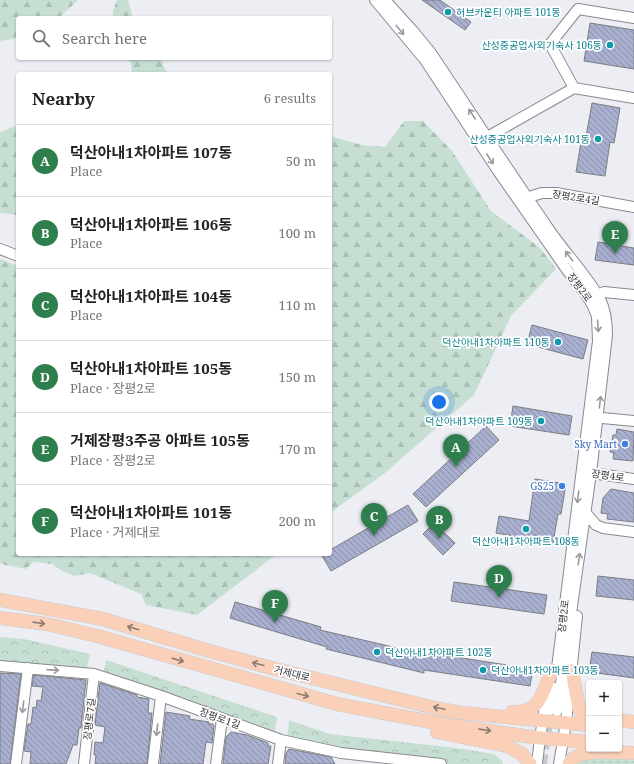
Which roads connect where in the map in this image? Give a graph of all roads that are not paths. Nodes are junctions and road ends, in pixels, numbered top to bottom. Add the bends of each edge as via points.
1 (380, 1) edge
2 (634, 18) edge
3 (574, 88) junction
4 (634, 98) edge
5 (483, 139) junction
6 (526, 204) junction
7 (634, 207) edge
8 (634, 214) edge
9 (0, 249) edge
10 (16, 255) edge
11 (634, 295) edge
12 (593, 297) junction
13 (594, 417) junction
14 (634, 421) edge
15 (586, 472) junction
16 (634, 479) edge
17 (586, 513) junction
18 (603, 528) junction
19 (634, 532) edge
20 (582, 538) junction
21 (572, 581) junction
22 (0, 596) edge
23 (7, 601) edge
24 (0, 618) edge
25 (0, 666) edge
26 (28, 668) junction
27 (572, 671) junction
28 (94, 674) junction
29 (556, 677) junction
30 (161, 696) junction
31 (463, 713) junction
32 (550, 713) junction
33 (586, 714) edge
34 (222, 719) junction
35 (415, 719) junction
36 (622, 720) edge
37 (566, 722) junction
38 (634, 722) edge
39 (586, 725) edge
40 (622, 728) edge
41 (634, 730) edge
42 (540, 738) junction
43 (281, 740) junction
44 (564, 740) junction
45 (586, 742) edge
46 (622, 745) edge
47 (634, 746) edge
48 (340, 753) junction
49 (634, 753) edge
50 (400, 762) edge
51 (16, 764) edge
52 (84, 764) edge
53 (153, 764) edge
54 (216, 764) edge
55 (278, 764) edge
56 (339, 764) edge
57 (441, 764) edge
58 (530, 764) edge
59 (537, 764) edge
60 (559, 764) edge
61 (569, 764) edge

1 - 5 street, 장평2로
2 - 3 street via 578,9 550,44
3 - 4 street
3 - 5 street
5 - 6 street, 장평2로
6 - 7 street, 장평2로4길 via 542,193 556,193
6 - 8 street, 장평2로4길 via 549,199
6 - 12 street, 장평2로
9 - 10 street
11 - 12 street via 604,292
12 - 13 street, 장평2로 via 605,312 607,322
13 - 14 street
13 - 15 street, 장평2로
15 - 16 street, 장평4로
15 - 17 street, 장평2로
15 -> 21 street, 장평2로
17 - 18 street via 596,525
17 - 20 street, 장평2로
18 - 19 street
18 - 20 street
21 -> 20 street, 장평2로
21 - 27 street via 580,588
21 - 29 street, 장평2로
21 - 29 street via 562,584
22 - 23 street
31 -> 23 main road, 거제대로 via 279,670 103,619
24 -> 35 main road, 거제대로 via 47,624 97,636 329,702
25 - 26 street, 장평로1길
26 -> 28 street, 장평로1길
26 -> 51 street
27 - 33 main road via 581,712
27 - 37 street
28 - 30 street, 장평로1길
28 - 52 street, 장평로7길
29 - 31 main road via 537,704 526,712 478,710
29 - 32 street
29 - 32 street
30 - 34 street, 장평로1길
30 -> 53 street
31 - 32 main road, 거제대로
32 - 37 main road, 거제대로
32 - 42 street
34 - 43 street, 장평로1길
34 - 54 street
35 -> 42 main road, 거제대로
35 - 58 main road via 430,730 514,748
36 - 38 main road
37 - 39 main road, 거제대로
37 - 44 street
40 - 41 main road
42 - 44 main road, 거제대로
42 - 59 street
43 - 48 street, 장평로1길
43 - 55 street
44 - 45 main road, 거제대로
44 - 60 street
46 - 47 main road
48 - 50 street, 장평로1길
48 - 56 street
49 - 61 main road via 587,753 577,756
50 - 57 street, 장평로1길

